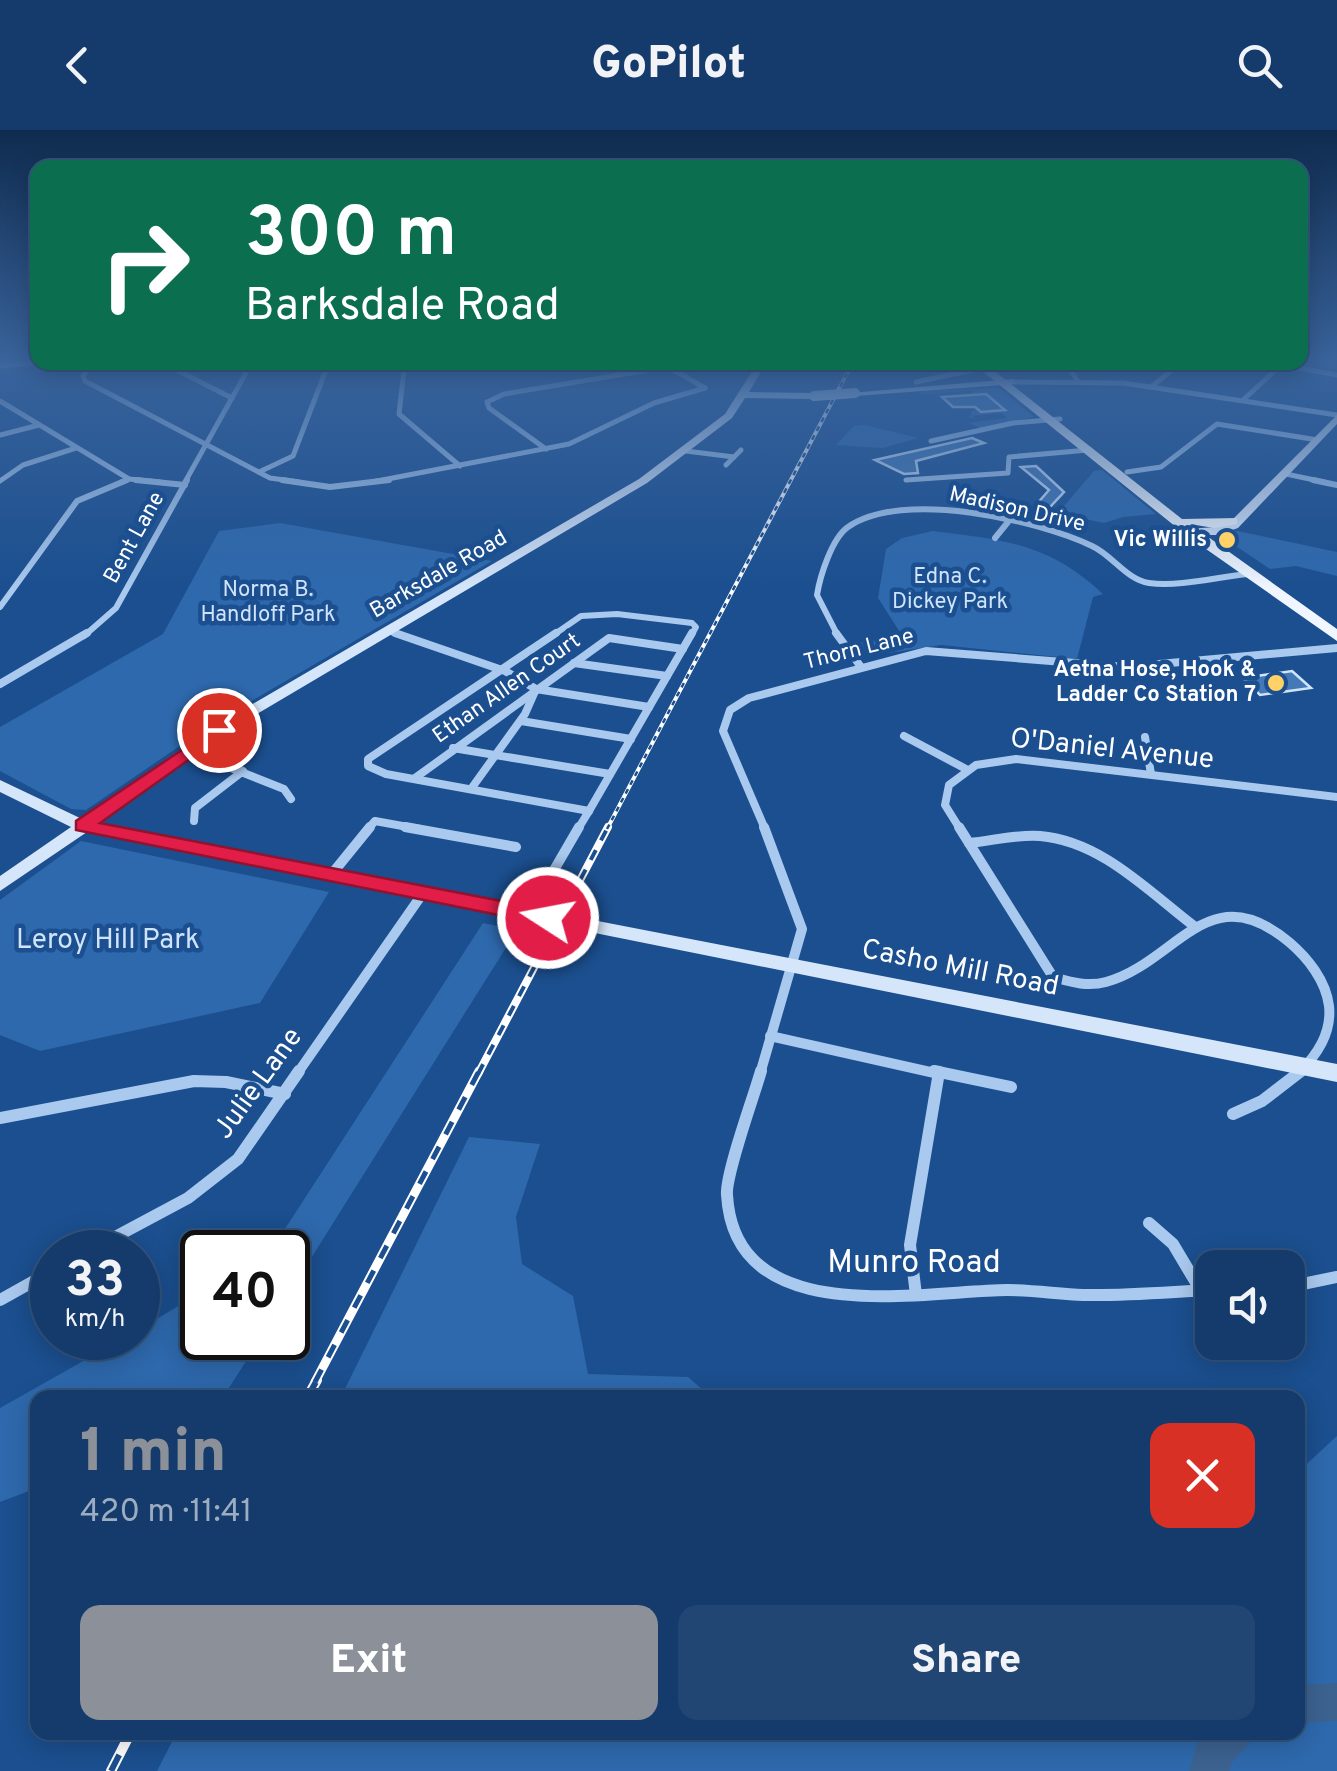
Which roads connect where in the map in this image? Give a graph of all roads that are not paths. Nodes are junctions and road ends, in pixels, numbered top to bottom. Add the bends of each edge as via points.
1 (58, 437) edge
2 (192, 437) edge
3 (212, 437) edge
4 (300, 437) edge
5 (425, 437) edge
6 (529, 437) edge
7 (587, 437) edge
8 (703, 437) edge
9 (956, 437) edge
10 (1077, 437) edge
11 (1201, 437) edge
12 (1297, 437) edge
13 (1321, 437) edge
14 (1318, 440) junction
15 (931, 441) dead end
16 (208, 445) junction
17 (76, 448) junction
18 (546, 449) junction
19 (686, 450) junction
20 (741, 450) dead end
21 (1093, 450) junction
22 (734, 458) junction
23 (726, 465) dead end
24 (460, 466) junction
25 (258, 472) junction
26 (1127, 472) junction
27 (1286, 474) junction
28 (129, 478) junction
29 (906, 480) dead end
30 (0, 481) edge
31 (1337, 484) edge
32 (185, 485) junction
33 (1235, 520) joint
34 (1008, 522) junction
35 (1194, 528) junction
36 (994, 538) dead end
37 (1248, 574) junction
38 (0, 607) edge
39 (1337, 624) edge
40 (389, 631) junction
41 (1337, 636) edge
42 (683, 648) junction
43 (1337, 648) edge
44 (574, 662) junction
45 (861, 666) junction
46 (498, 668) junction
47 (667, 676) junction
48 (0, 684) edge
49 (536, 689) junction
50 (649, 707) junction
51 (521, 722) junction
52 (904, 736) dead end
53 (1145, 737) dead end
54 (631, 739) junction
55 (453, 748) junction
56 (188, 751) junction
57 (496, 755) junction
58 (966, 769) junction
59 (244, 771) junction
60 (610, 774) junction
61 (1151, 774) junction
62 (414, 778) junction
63 (0, 785) edge
64 (471, 788) junction
65 (1337, 797) edge
66 (291, 799) dead end
67 (589, 810) junction
68 (194, 821) dead end
69 (83, 826) junction
70 (969, 843) junction
71 (516, 847) dead end
72 (331, 875) junction
73 (0, 884) edge
74 (543, 890) dead end
75 (423, 893) junction
76 (548, 918) dead end
77 (572, 922) dead end
78 (1194, 926) junction
79 (791, 966) junction
80 (770, 1036) junction
81 (1304, 1067) junction
82 (939, 1072) junction
83 (1337, 1074) edge
84 (1011, 1087) dead end
85 (285, 1094) junction
86 (1233, 1114) dead end
87 (0, 1118) edge
88 (1149, 1223) dead end
89 (127, 1230) edge
90 (1195, 1274) edge
91 (1337, 1277) edge
92 (1305, 1283) edge
93 (30, 1284) edge
94 (1195, 1291) edge
95 (916, 1294) junction
96 (0, 1300) edge

1 - 17 street
2 - 16 street
3 - 16 street, Bent Lane
4 - 25 street via 293,456
5 - 24 street
6 - 18 street
7 - 18 street
8 - 19 street, Barksdale Road
9 - 15 street
10 - 21 main road
11 - 26 street via 1160,468
12 - 14 street
13 - 14 street
14 - 27 street
16 - 25 street
16 - 32 street, Bent Lane
17 - 28 street
17 - 30 street via 32,461
18 - 24 street
19 - 22 street
19 - 40 street, Barksdale Road via 617,498
20 - 22 street
21 - 26 main road
21 - 29 street via 1009,457 1008,473
21 - 35 main road
22 - 23 street
24 - 25 street via 343,486 287,483
26 - 35 main road
27 - 31 street
27 - 33 street
28 - 32 street
28 - 38 street via 77,501
32 - 48 street, Bent Lane via 116,608 76,642
33 - 35 main road
34 - 36 street
34 - 37 street, Madison Drive via 1077,539 1150,583
34 - 45 street, Madison Drive via 918,509 867,517 846,528 817,597
35 - 37 main road
35 - 39 main road
37 - 41 main road
40 - 46 street
40 - 56 street, Barksdale Road
42 - 44 street, Ethan Allen Court via 609,638
42 - 46 street via 696,626 692,622 593,614
42 - 47 street
43 - 45 street, Thorn Lane via 1126,667 926,650
44 - 47 street
44 - 49 street, Ethan Allen Court
45 - 79 street, Thorn Lane via 748,698 723,722 802,930
46 - 49 street
46 - 62 street via 366,762 377,771
47 - 50 street
49 - 50 street
49 - 51 street
49 - 55 street, Ethan Allen Court
50 - 54 street
51 - 54 street
51 - 57 street
52 - 58 street
53 - 61 street
54 - 60 street
55 - 57 street
55 - 62 street, Ethan Allen Court
56 - 59 street
56 - 69 street, Barksdale Road
57 - 60 street
57 - 64 street
58 - 61 street, O'Daniel Avenue via 1016,759
58 - 70 street via 949,784 945,805
59 - 66 street via 284,789
59 - 68 street via 195,808
60 - 67 street
61 - 65 street, O'Daniel Avenue
62 - 64 street
63 - 69 street
64 - 67 street
67 - 74 street
69 - 72 street
69 - 73 street, Barksdale Road
70 - 78 street via 1038,836 1076,844
70 - 78 street via 1042,965 1066,983 1142,967
71 - 72 street via 375,821
72 - 75 street
75 - 76 street
75 - 85 street, Julie Lane
77 - 79 street, Casho Mill Road
78 - 81 street via 1226,916 1251,920 1288,938 1308,957 1329,1003 1330,1023
79 - 80 street, Munro Road
79 - 81 street, Casho Mill Road
80 - 82 street
80 - 95 street, Munro Road via 726,1193 740,1241 766,1270 800,1288 852,1298
81 - 83 street, Casho Mill Road
81 - 86 street via 1255,1108
82 - 84 street
82 - 95 street via 910,1245
85 - 87 street via 194,1080
85 - 89 street, Julie Lane via 250,1145 206,1186
88 - 90 street
91 - 92 street
93 - 96 street
94 - 95 street, Munro Road

